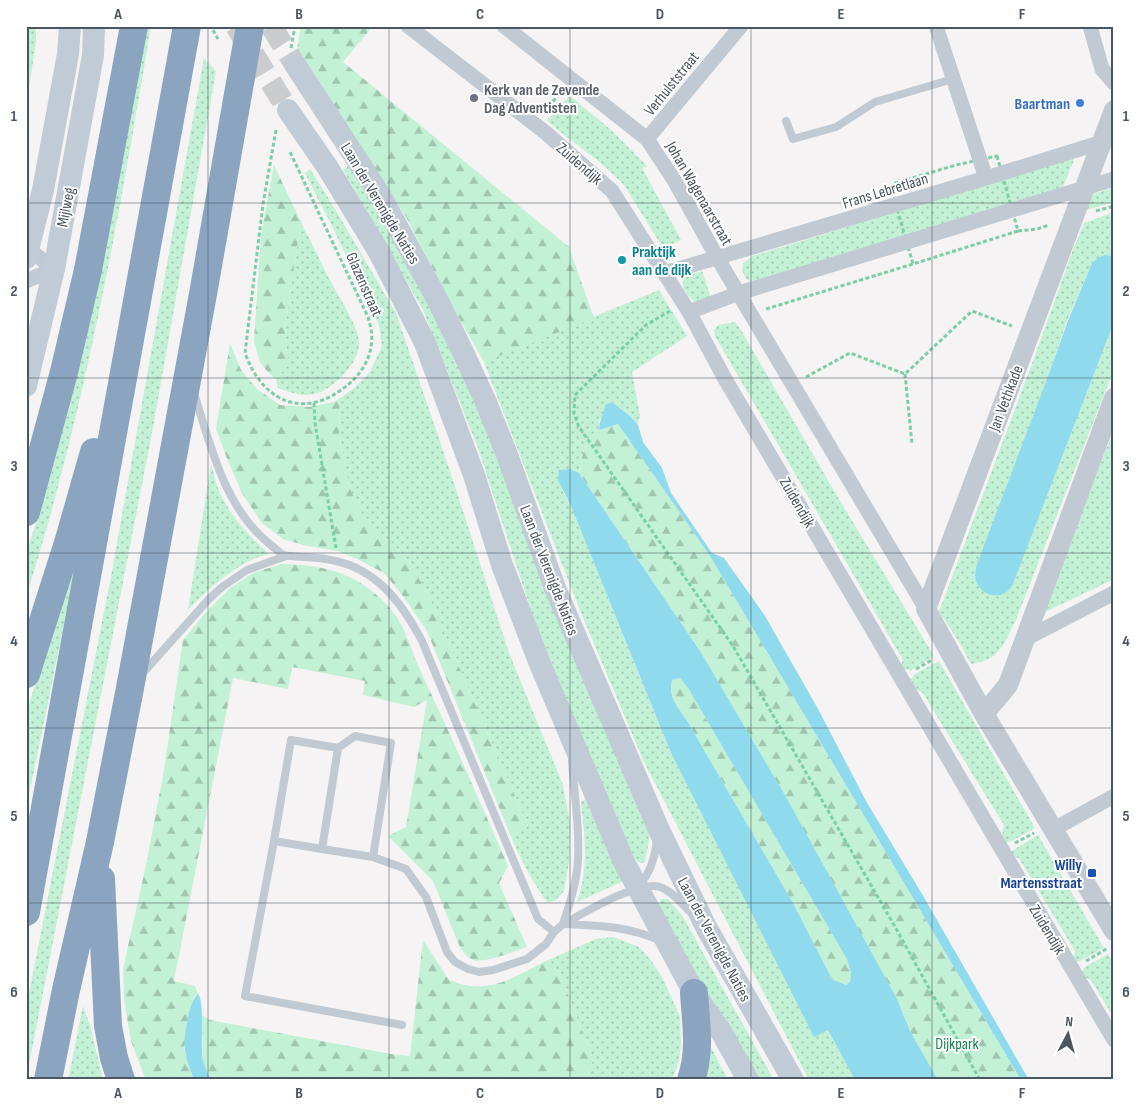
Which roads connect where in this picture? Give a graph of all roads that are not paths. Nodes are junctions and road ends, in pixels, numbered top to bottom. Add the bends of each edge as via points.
1 (70, 26) edge
2 (94, 26) edge
3 (134, 26) edge
4 (250, 26) edge
5 (408, 26) edge
6 (741, 26) edge
7 (936, 26) edge
8 (1090, 26) edge
9 (200, 28) edge
10 (513, 29) edge
11 (296, 66) tunnel mouth
12 (953, 79) junction
13 (1114, 83) edge
14 (288, 110) tunnel mouth
15 (1114, 110) edge
16 (786, 121) dead end
17 (648, 139) junction
18 (1108, 140) edge
19 (986, 178) junction
20 (1114, 179) edge
21 (1085, 188) junction
22 (27, 251) edge
23 (718, 259) junction
24 (54, 268) junction
25 (665, 273) junction
26 (26, 281) edge
27 (739, 293) junction
28 (686, 308) junction
29 (128, 353) junction
30 (188, 374) junction
31 (26, 386) edge
32 (1114, 398) edge
33 (26, 512) edge
34 (286, 556) junction
35 (1114, 593) edge
36 (926, 609) junction
37 (1025, 639) junction
38 (26, 674) edge
39 (130, 688) junction
40 (984, 714) junction
41 (571, 739) junction
42 (338, 748) junction
43 (1114, 796) edge
44 (1054, 829) junction
45 (659, 830) junction
46 (274, 841) junction
47 (100, 842) junction
48 (322, 849) junction
49 (373, 857) junction
50 (637, 888) junction
51 (26, 912) edge
52 (563, 924) junction
53 (706, 928) junction
54 (1114, 931) edge
55 (554, 932) junction
56 (667, 943) junction
57 (694, 993) junction
58 (402, 1025) dead end
59 (1114, 1040) edge
60 (48, 1080) edge
61 (121, 1080) edge
62 (690, 1080) edge
63 (748, 1080) edge
64 (794, 1080) edge

1 - 22 main road, Mijlweg via 43,190
2 - 24 main road, Mijlweg via 93,55
3 - 33 highway via 88,270
4 - 30 highway
5 - 25 street, Zuidendijk via 534,124 612,191
6 - 17 street, Verhulststraat
7 - 12 street
8 - 13 street via 1102,69
9 - 29 highway
10 - 17 street, Johan Wagenaarstraat
11 - 45 main road, Laan der Verenigde Naties via 380,195 438,299 485,400 555,588
12 - 16 lane via 875,102 836,127 792,139
12 - 19 street
14 - 41 main road, Laan der Verenigde Naties via 379,252 425,343 474,474 502,565
15 - 18 street, Jan Vethkade
17 - 23 street, Johan Wagenaarstraat
18 - 19 street, Frans Lebretlaan
18 - 21 street, Jan Vethkade
19 - 23 street, Frans Lebretlaan
20 - 21 street
21 - 27 street
21 - 36 street, Jan Vethkade
22 - 24 street
23 - 25 street, Frans Lebretlaan
23 - 27 street, Johan Wagenaarstraat
24 - 26 street
24 - 31 main road, Mijlweg
25 - 28 street, Zuidendijk
27 - 28 street
27 - 36 street
28 - 59 street, Zuidendijk via 900,679
29 - 38 highway via 97,442
29 - 51 highway
30 - 34 lane via 218,466 233,500 253,529
30 - 39 highway
32 - 37 street
34 - 39 lane via 247,570 222,587
34 - 55 lane via 339,561 355,567 394,596 410,618 538,919
35 - 37 street
36 - 40 street
37 - 40 street via 1008,685
39 - 47 highway
40 - 44 street
41 - 50 main road, Laan der Verenigde Naties
41 - 52 lane via 578,860
42 - 46 lane via 291,740
42 - 48 lane
42 - 49 lane via 355,736 391,743
43 - 44 street
44 - 54 street
45 - 50 lane via 652,866
45 - 53 main road, Laan der Verenigde Naties
46 - 48 lane
46 - 58 lane via 245,996
47 - 60 highway
47 - 61 highway via 108,1026
48 - 49 lane
49 - 55 lane via 406,868 426,897 447,952 455,962 468,969 479,972 493,970 527,959 546,944
50 - 52 lane
50 - 53 lane via 652,885 668,891
50 - 56 main road, Laan der Verenigde Naties
52 - 55 lane
52 - 56 lane via 629,929
53 - 64 main road, Laan der Verenigde Naties
56 - 57 main road, Laan der Verenigde Naties
57 - 62 highway via 698,1042
57 - 63 main road, Laan der Verenigde Naties via 722,1033

